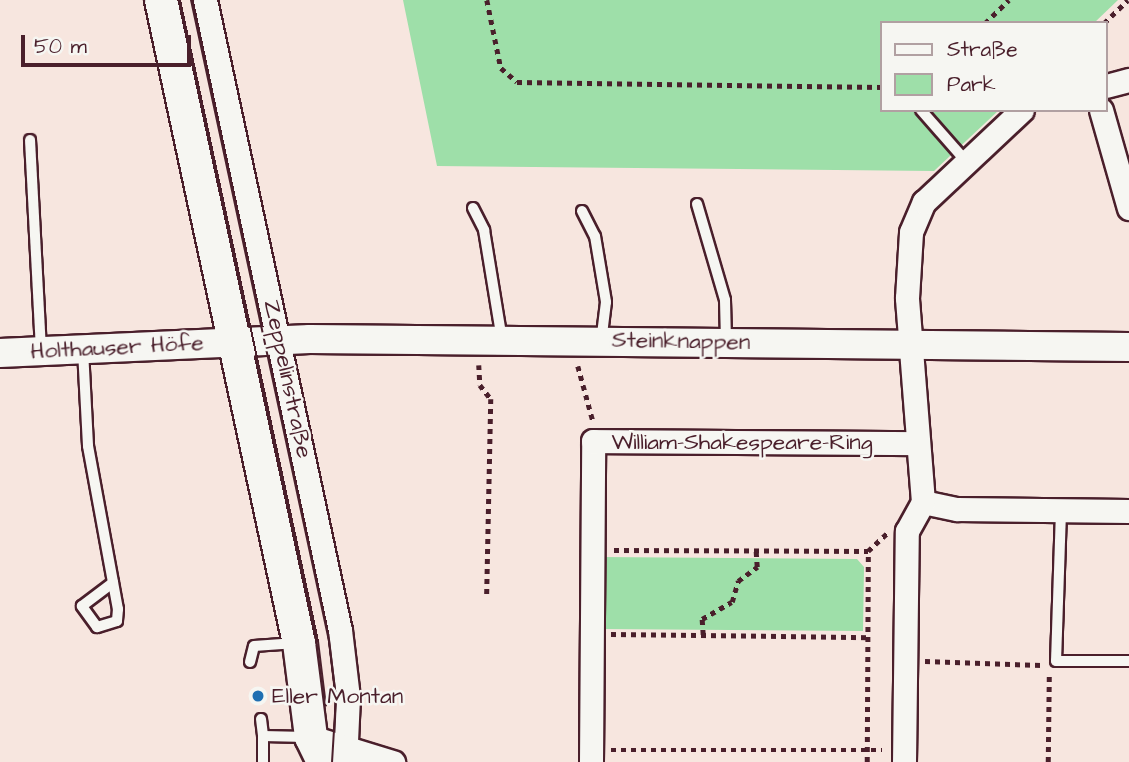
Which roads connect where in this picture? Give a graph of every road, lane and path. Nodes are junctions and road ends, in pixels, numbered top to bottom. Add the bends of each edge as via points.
1 (161, 0) edge
2 (205, 0) edge
3 (486, 0) edge
4 (1009, 0) edge
5 (1128, 0) edge
6 (987, 21) edge
7 (1106, 21) edge
8 (1129, 80) edge
9 (1108, 85) edge
10 (880, 87) edge
11 (923, 112) edge
12 (1020, 112) edge
13 (1102, 112) edge
14 (30, 140) dead end
15 (965, 160) junction
16 (697, 204) dead end
17 (472, 208) dead end
18 (1129, 208) edge
19 (582, 211) dead end
20 (279, 340) junction
21 (502, 340) junction
22 (601, 340) junction
23 (234, 341) junction
24 (726, 341) junction
25 (913, 344) junction
26 (1129, 347) edge
27 (41, 350) junction
28 (83, 350) junction
29 (0, 354) edge
30 (479, 360) dead end
31 (576, 362) dead end
32 (593, 441) junction
33 (918, 443) junction
34 (923, 502) junction
35 (1061, 511) junction
36 (1129, 511) edge
37 (907, 531) junction
38 (592, 550) junction
39 (756, 551) junction
40 (868, 551) junction
41 (113, 583) dead end
42 (487, 597) dead end
43 (591, 635) junction
44 (703, 635) junction
45 (869, 637) junction
46 (299, 643) junction
47 (907, 660) junction
48 (1056, 661) junction
49 (1129, 661) edge
50 (250, 662) dead end
51 (870, 662) junction
52 (261, 719) dead end
53 (263, 736) junction
54 (871, 752) junction
55 (326, 754) edge
56 (906, 754) edge
57 (591, 756) edge
58 (263, 762) edge
59 (393, 762) edge
60 (867, 762) edge
61 (1048, 762) edge

1 - 23 main road, Zeppelinstraße
2 - 20 street, Zeppelinstraße
3 - 10 path via 501,68 517,82
4 - 6 path
5 - 7 path
8 - 9 street
11 - 15 lane
12 - 15 street
13 - 18 street
14 - 27 lane
15 - 25 street via 924,202 913,223 907,298
16 - 24 lane via 725,300
17 - 21 lane via 484,230
19 - 22 lane via 595,236 606,302
20 - 21 street, Steinknappen
20 - 23 street, Steinknappen
20 - 55 street, Zeppelinstraße via 340,630
21 - 22 street, Steinknappen
22 - 24 street, Steinknappen
23 - 28 street, Holthauser Höfe
23 - 46 main road, Zeppelinstraße
24 - 25 street, Steinknappen
25 - 26 street, Steinknappen
25 - 33 street
27 - 28 street, Holthauser Höfe
27 - 29 street, Holthauser Höfe
28 - 41 lane via 88,446
30 - 42 path via 480,385 491,399
31 - 32 path via 593,405
32 - 33 street, William-Shakespeare-Ring
32 - 38 street, William-Shakespeare-Ring
33 - 34 street
34 - 35 street via 957,509
34 - 37 street
35 - 36 street
35 - 48 lane
37 - 40 path via 882,533
37 - 47 street
38 - 39 path
38 - 43 street, William-Shakespeare-Ring
39 - 40 path
39 - 44 path via 757,567 738,581 732,602 702,619
40 - 45 path
43 - 44 path
43 - 57 street, William-Shakespeare-Ring
44 - 45 path
45 - 51 path
46 - 50 lane via 254,646
46 - 55 main road, Zeppelinstraße
47 - 48 path
47 - 51 path
47 - 56 street
48 - 49 lane
48 - 61 path via 1049,675
51 - 54 path
52 - 53 lane
53 - 55 lane
53 - 58 lane
54 - 56 path
54 - 57 path
54 - 60 path
55 - 59 street

